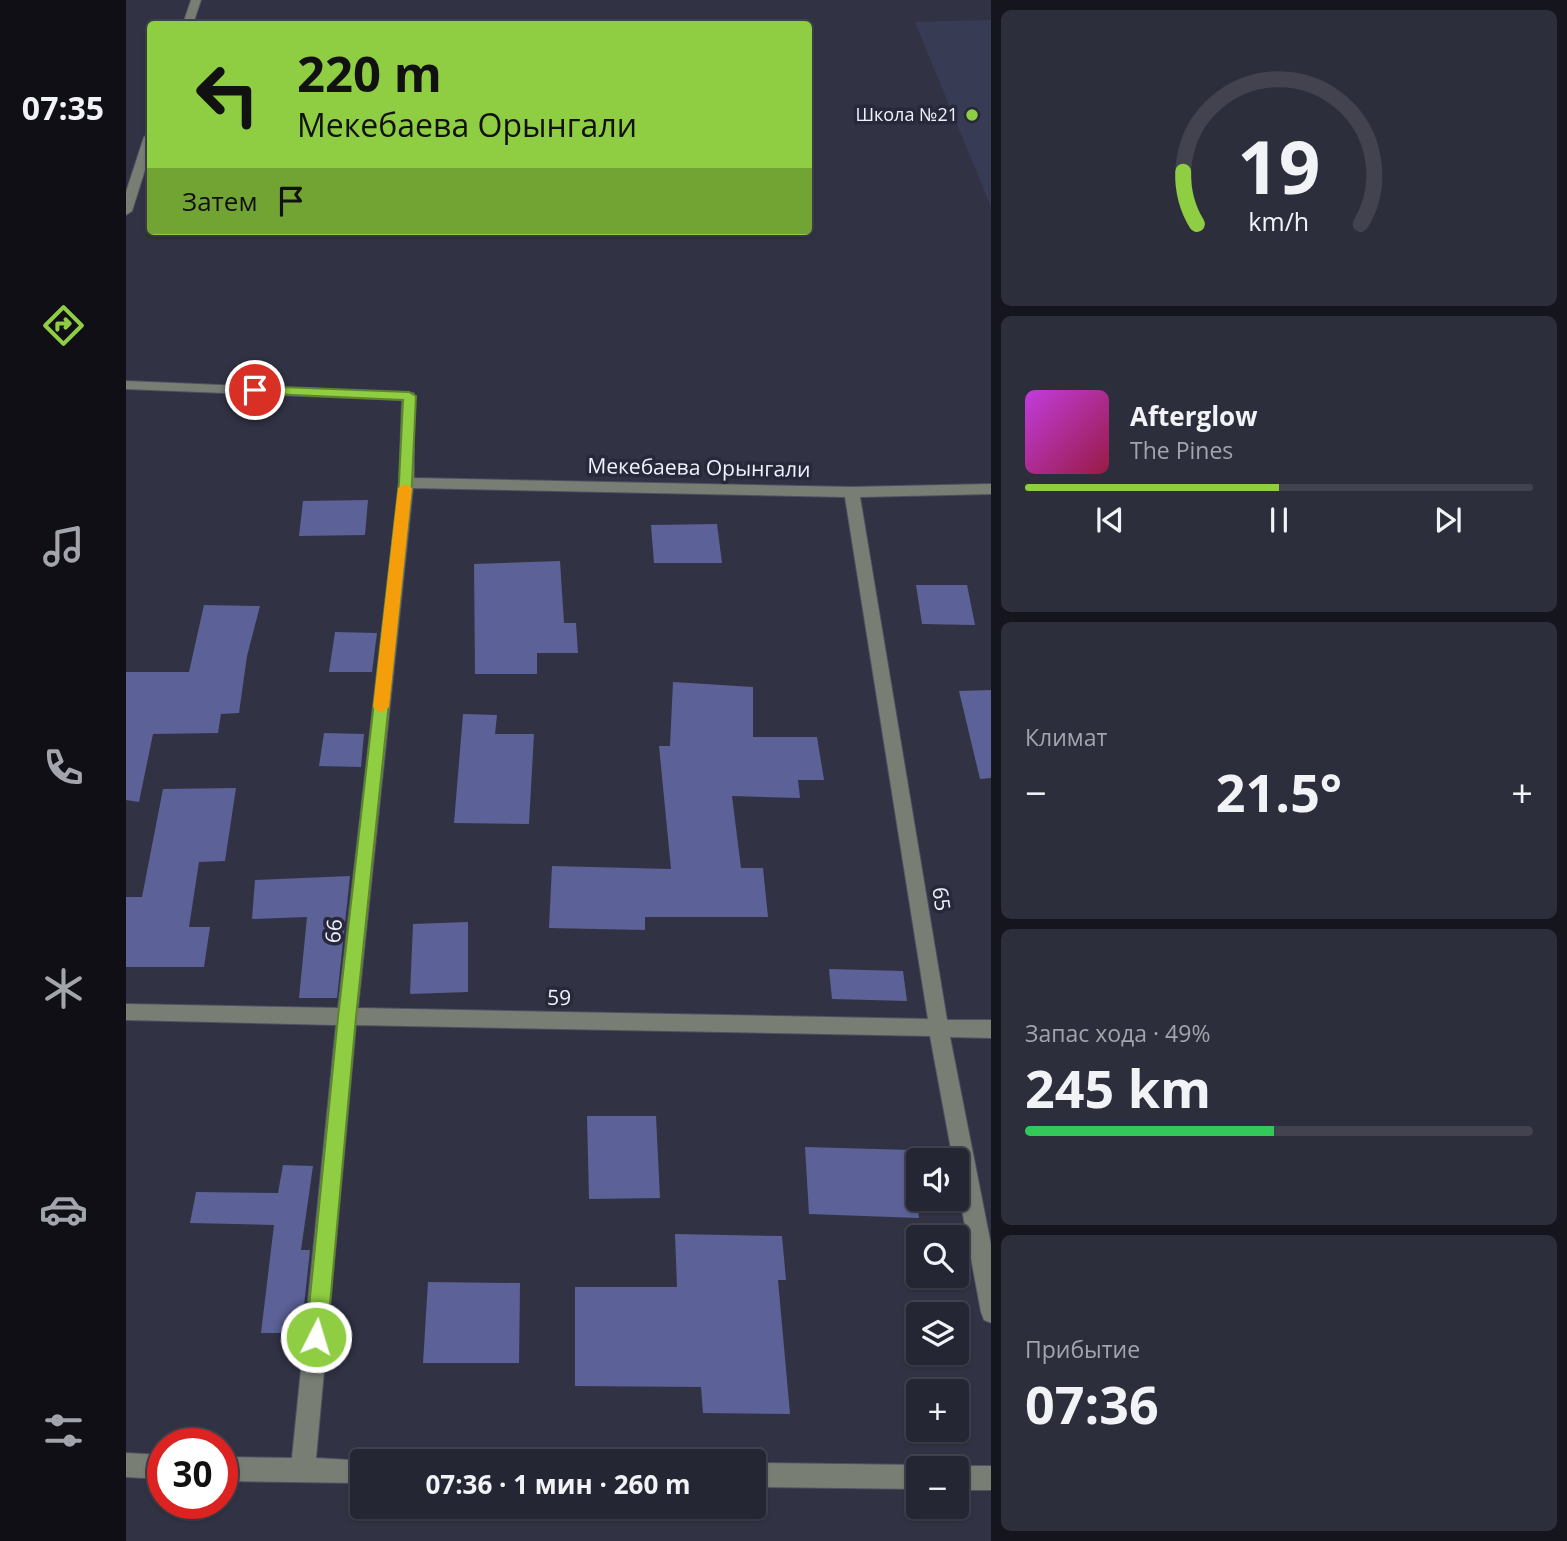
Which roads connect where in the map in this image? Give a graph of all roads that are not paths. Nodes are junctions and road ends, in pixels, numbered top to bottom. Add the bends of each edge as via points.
1 (196, 0) edge
2 (189, 21) edge
3 (147, 146) edge
4 (126, 211) edge
5 (126, 385) edge
6 (405, 483) junction
7 (991, 489) edge
8 (852, 492) junction
9 (126, 1012) edge
10 (347, 1017) junction
11 (939, 1029) junction
12 (991, 1029) edge
13 (991, 1312) edge
14 (126, 1465) edge
15 (147, 1466) edge
16 (238, 1469) edge
17 (303, 1471) junction
18 (350, 1471) edge
19 (766, 1475) edge
20 (906, 1477) edge
21 (969, 1478) edge
22 (991, 1478) edge

1 - 2 street
3 - 4 street
5 - 6 street, 66 via 409,396
6 - 8 street, Мекебаева Орынгали
6 - 10 street, 66
7 - 8 street, Мекебаева Орынгали
8 - 11 street, 65
9 - 10 street, 59
10 - 11 street, 59
10 - 17 street, 66
11 - 12 street, 59
11 - 13 street, 65
14 - 15 street
16 - 17 street
17 - 18 street
19 - 20 street
21 - 22 street

